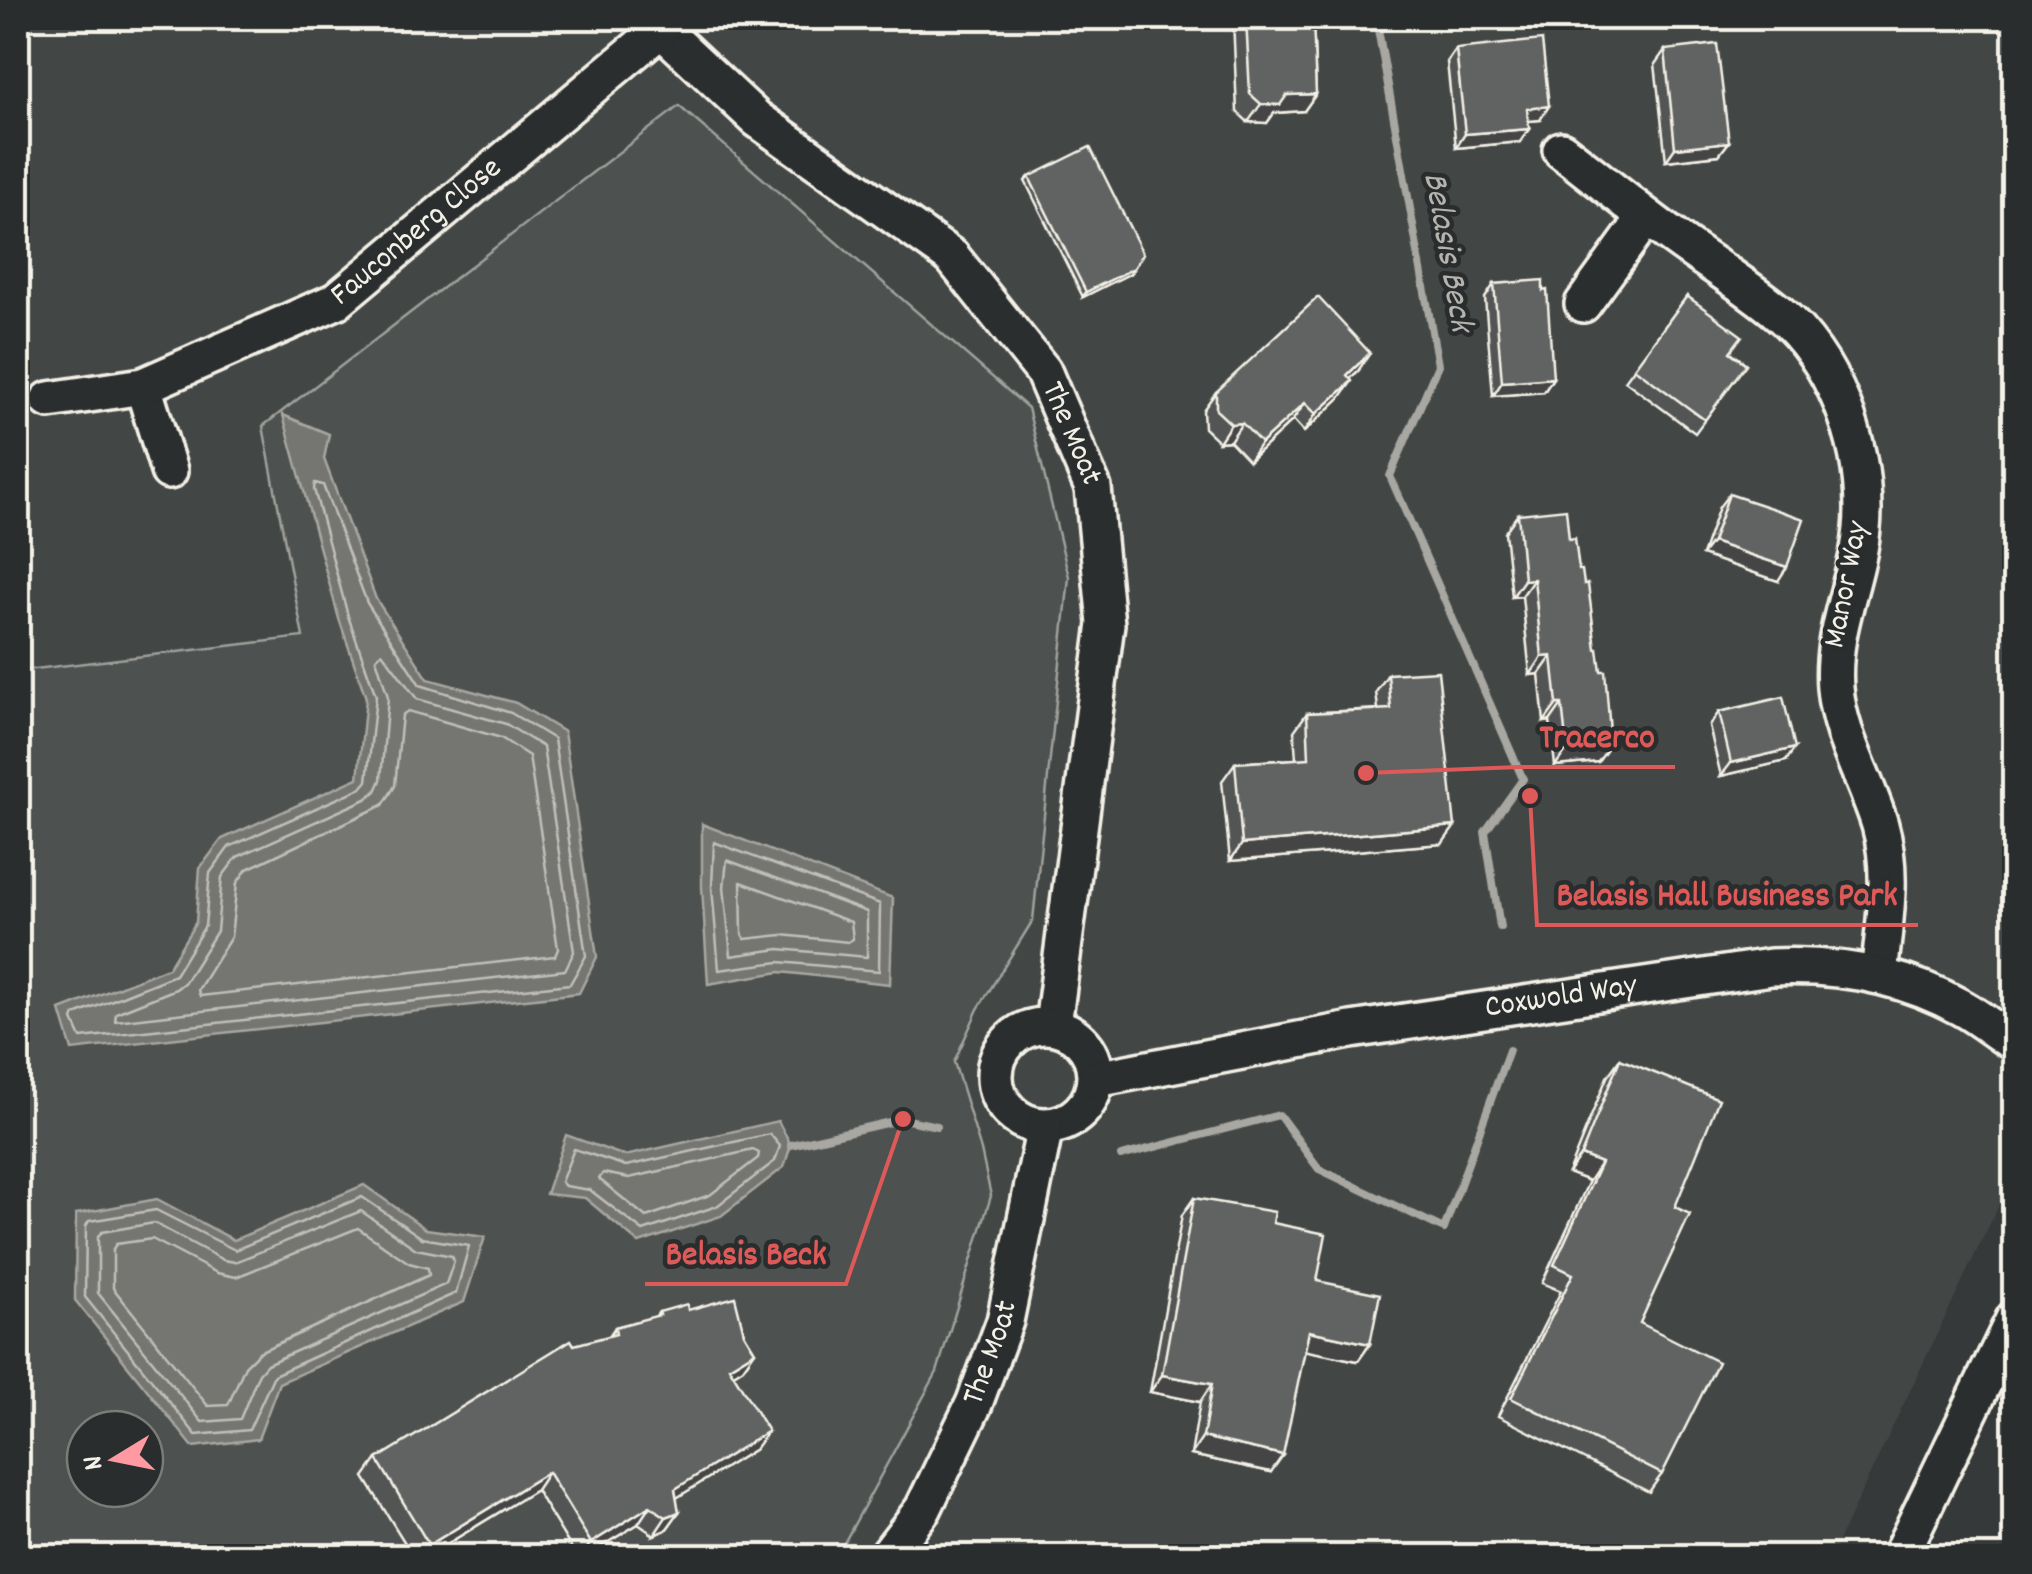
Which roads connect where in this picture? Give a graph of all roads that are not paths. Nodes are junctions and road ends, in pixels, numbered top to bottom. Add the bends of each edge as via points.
1 (657, 23) edge
2 (1561, 150) dead end
3 (1646, 217) junction
4 (1583, 304) dead end
5 (143, 386) junction
6 (49, 400) dead end
7 (168, 471) dead end
8 (1879, 975) junction
9 (1053, 1025) junction
10 (2014, 1043) edge
11 (1096, 1079) junction
12 (1045, 1127) junction
13 (2014, 1319) edge
14 (886, 1556) edge
15 (1900, 1556) edge

1 - 5 street, Fauconberg Close via 336,301
1 - 9 street, The Moat via 758,120 952,256 1044,370 1093,488 1106,624
2 - 3 street, Manor Way
3 - 4 street
3 - 8 street, Manor Way via 1793,328 1828,375 1856,446 1860,547 1833,660 1836,702 1880,826 1888,870
5 - 6 street, Fauconberg Close
5 - 7 street
8 - 10 street, Coxwold Way via 1961,1007
8 - 11 street, Coxwold Way via 1817,965 1771,967 1352,1030
9 - 11 street via 1076,1035 1092,1054
9 - 12 street via 1025,1028 1003,1046 994,1072 1000,1100 1018,1120
11 - 12 street via 1088,1103 1070,1121
12 - 14 street, The Moat via 1005,1321 923,1509
13 - 15 street

